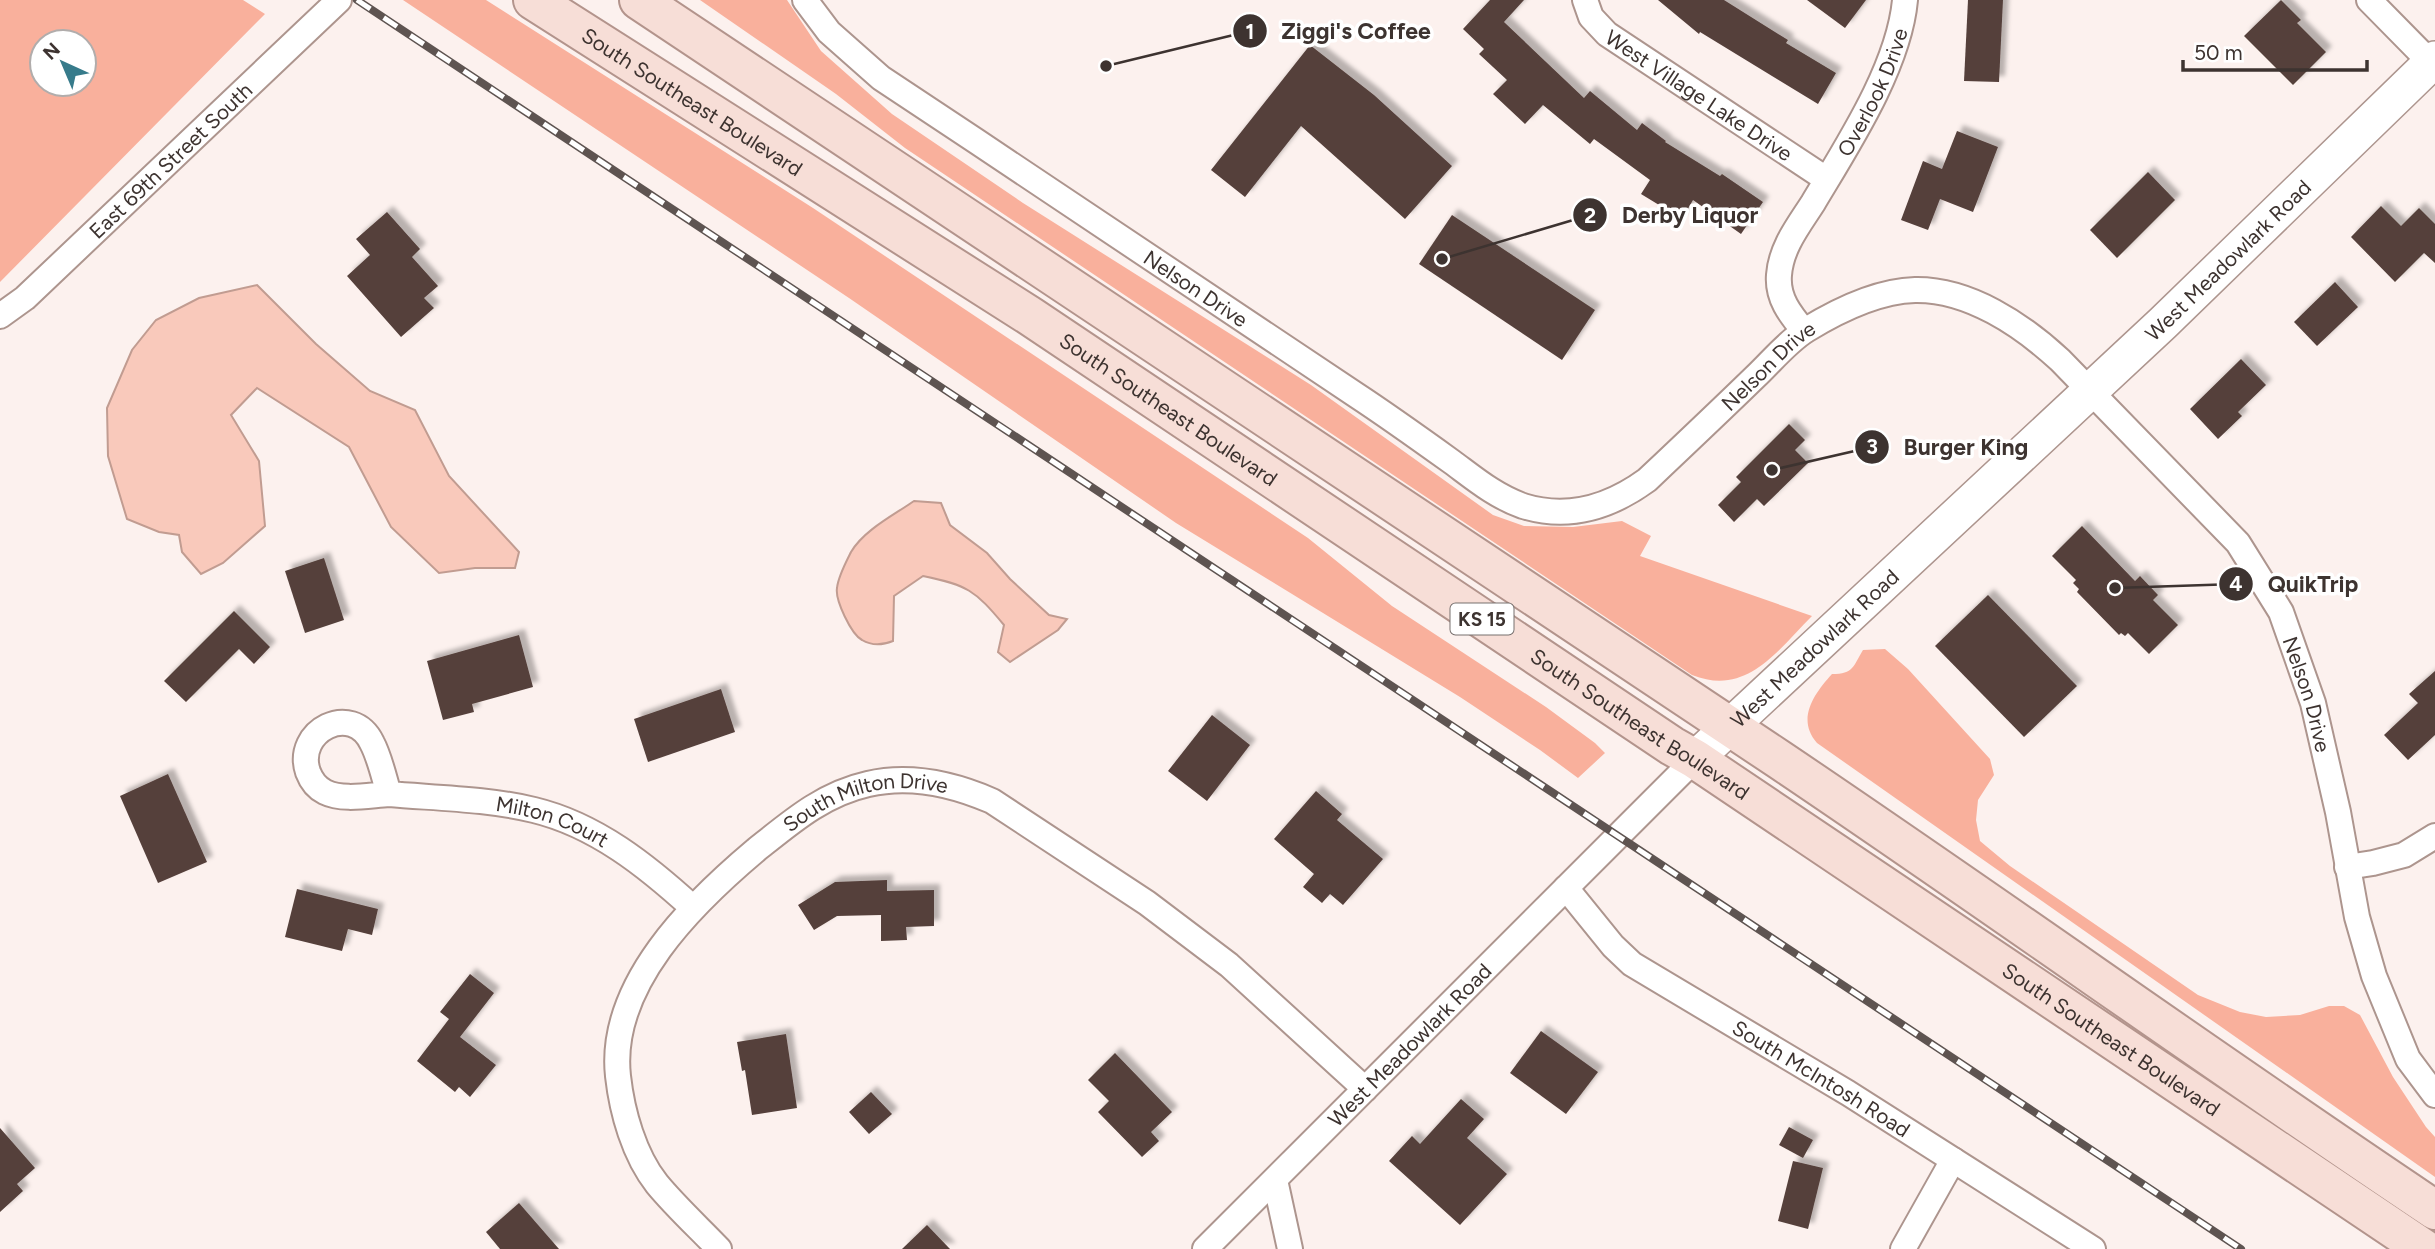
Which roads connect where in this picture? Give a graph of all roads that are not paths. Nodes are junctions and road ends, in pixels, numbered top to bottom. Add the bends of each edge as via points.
1 (339, 0) edge
2 (533, 0) edge
3 (639, 0) edge
4 (805, 0) edge
5 (1586, 0) edge
6 (1905, 0) edge
7 (2369, 0) edge
8 (2433, 61) edge
9 (1826, 179) junction
10 (0, 316) edge
11 (1804, 331) junction
12 (2090, 391) junction
13 (1730, 726) junction
14 (1695, 759) junction
15 (389, 794) dead end
16 (2435, 836) edge
17 (2347, 867) junction
18 (1566, 888) junction
19 (693, 908) junction
20 (1365, 1088) junction
21 (2435, 1095) edge
22 (1953, 1160) junction
23 (1275, 1180) junction
24 (2435, 1210) edge
25 (719, 1249) edge
26 (1205, 1249) edge
27 (1290, 1249) edge
28 (1902, 1249) edge
29 (2093, 1249) edge
30 (2424, 1249) edge

1 - 10 street, East 69th Street South via 25,298
2 - 14 main road, South Southeast Boulevard / KS 15 via 1030,316
3 - 13 main road, South Southeast Boulevard / KS 15
4 - 11 street, Nelson Drive via 829,32 881,78 1363,400 1500,497 1526,506 1572,512 1629,493
5 - 9 street, West Village Lake Drive via 1591,17 1607,33
6 - 9 street, Overlook Drive via 1886,67 1866,112
7 - 8 street
8 - 12 main road, West Meadowlark Road
9 - 11 street, Overlook Drive via 1788,244 1779,277 1784,305
11 - 12 street, Nelson Drive via 1867,300 1914,290 1934,291 1972,302 2018,326
12 - 13 main road, West Meadowlark Road
12 - 17 street, Nelson Drive via 2238,543 2281,612 2313,703
13 - 14 main road, West Meadowlark Road
13 - 24 main road, South Southeast Boulevard / KS 15
14 - 18 street, West Meadowlark Road
14 - 30 main road, South Southeast Boulevard / KS 15
15 - 19 street, Milton Court via 534,810 576,825 618,847
16 - 17 street via 2404,855
17 - 21 street, Nelson Drive via 2374,976 2408,1059
18 - 20 street, West Meadowlark Road
18 - 22 street, South McIntosh Road via 1632,964
19 - 20 street, South Milton Drive via 816,804 871,783 899,779 941,783 992,801 1147,903 1229,965
19 - 25 street, South Milton Drive via 668,937 632,996 619,1037 618,1075 638,1153 656,1183
20 - 23 street, West Meadowlark Road
22 - 28 street
22 - 29 street, South McIntosh Road
23 - 26 street, West Meadowlark Road
23 - 27 street

